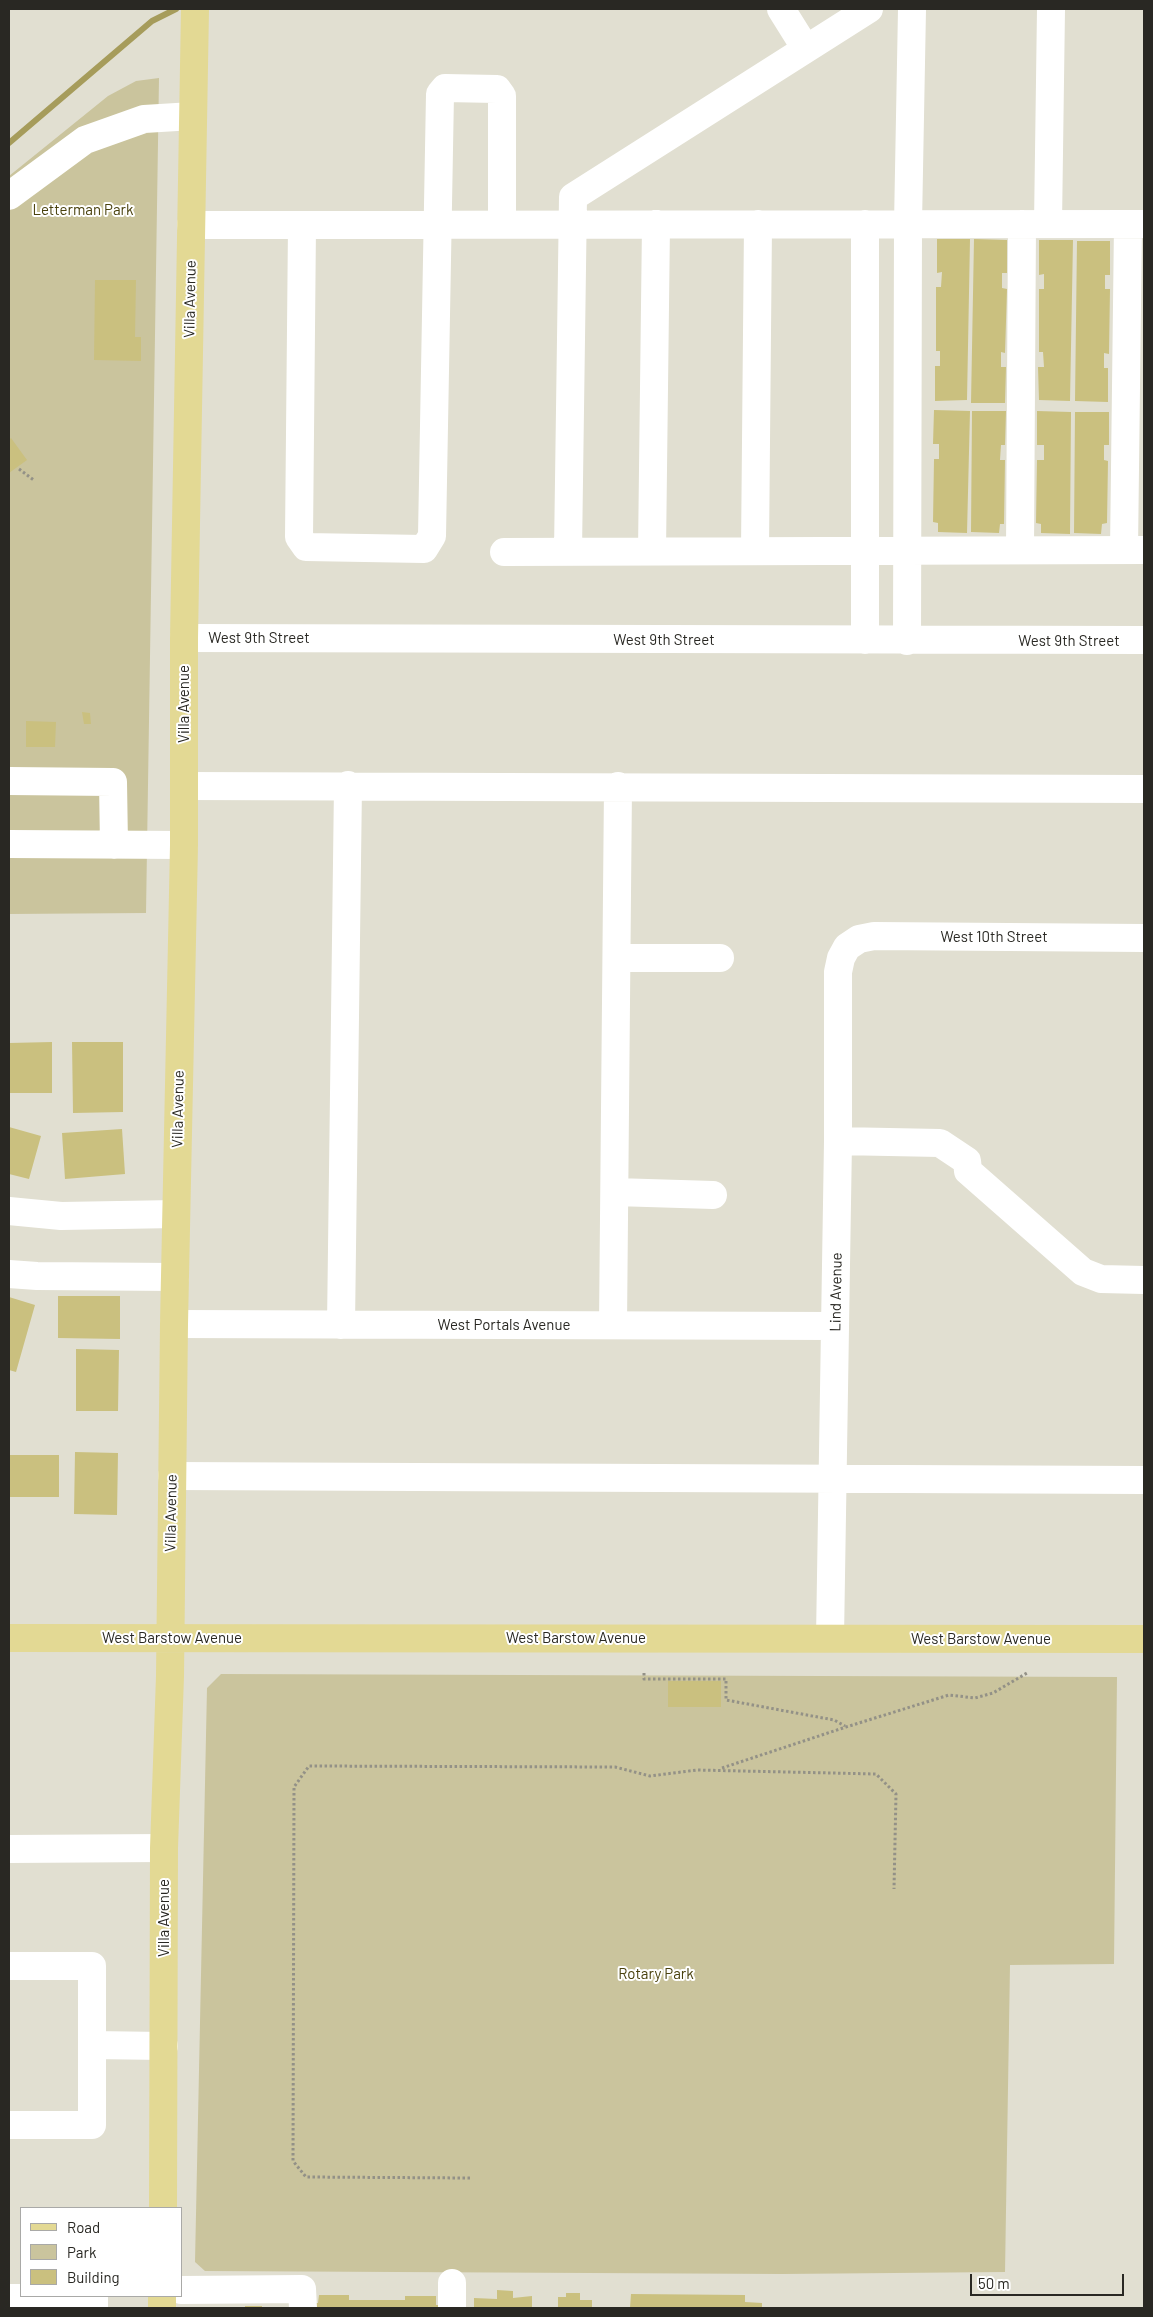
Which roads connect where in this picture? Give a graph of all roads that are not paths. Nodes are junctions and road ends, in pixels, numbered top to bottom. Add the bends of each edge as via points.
1 (781, 9) edge
2 (912, 9) edge
3 (1051, 9) edge
4 (860, 11) edge
5 (195, 20) edge
6 (806, 49) junction
7 (193, 116) junction
8 (9, 196) edge
9 (438, 224) junction
10 (502, 224) junction
11 (573, 224) junction
12 (656, 224) junction
13 (758, 224) junction
14 (864, 224) junction
15 (908, 224) junction
16 (1035, 224) junction
17 (1136, 224) edge
18 (191, 225) junction
19 (302, 225) junction
20 (755, 550) junction
21 (866, 550) junction
22 (907, 550) junction
23 (1020, 550) junction
24 (1134, 550) edge
25 (568, 551) junction
26 (652, 551) junction
27 (504, 552) dead end
28 (184, 638) junction
29 (865, 640) junction
30 (1144, 640) edge
31 (907, 641) junction
32 (9, 781) edge
33 (184, 786) junction
34 (348, 786) junction
35 (618, 786) junction
36 (1144, 789) edge
37 (9, 844) edge
38 (114, 845) junction
39 (184, 846) junction
40 (1144, 938) edge
41 (847, 947) joint
42 (617, 958) junction
43 (720, 958) dead end
44 (838, 1150) junction
45 (615, 1192) junction
46 (713, 1195) dead end
47 (9, 1211) edge
48 (176, 1214) junction
49 (9, 1274) edge
50 (174, 1277) junction
51 (1144, 1280) edge
52 (174, 1324) junction
53 (341, 1325) junction
54 (613, 1325) junction
55 (835, 1326) junction
56 (172, 1476) junction
57 (832, 1478) junction
58 (1144, 1480) edge
59 (9, 1638) edge
60 (830, 1638) junction
61 (170, 1639) junction
62 (1144, 1639) edge
63 (164, 1848) junction
64 (9, 1849) edge
65 (9, 1966) edge
66 (92, 2045) junction
67 (164, 2046) junction
68 (9, 2125) edge
69 (163, 2207) edge
70 (182, 2290) edge
71 (9, 2298) edge
72 (303, 2299) edge
73 (94, 2308) edge

1 - 6 street
2 - 15 street
3 - 16 street
4 - 6 street
5 - 7 main road, Villa Avenue
6 - 11 street via 573,197
7 - 8 street via 144,119 85,140
7 - 18 main road, Villa Avenue
9 - 10 street
9 - 10 street via 440,94 445,88 497,89 502,96
9 - 19 street
9 - 19 street via 432,536 424,549 306,547 299,537
10 - 11 street
11 - 12 street
11 - 25 street
12 - 13 street
12 - 26 street
13 - 14 street
13 - 20 street
14 - 15 street
14 - 21 street
15 - 16 street
15 - 22 street
16 - 17 street
16 - 23 street
17 - 24 street
18 - 19 street
18 - 28 main road, Villa Avenue
20 - 21 street
20 - 26 street
21 - 22 street
21 - 29 street
22 - 23 street
22 - 31 street
23 - 24 street
25 - 26 street
25 - 27 street
28 - 29 street, West 9th Street
28 - 33 main road, Villa Avenue
29 - 31 street, West 9th Street
30 - 31 street, West 9th Street
32 - 38 street via 113,782
33 - 34 street
33 - 39 main road, Villa Avenue
34 - 35 street
34 - 53 street
35 - 36 street
35 - 42 street
37 - 38 street
38 - 39 street
39 - 48 main road, Villa Avenue
40 - 41 street, West 10th Street via 874,936 859,939
41 - 44 street, Lind Avenue via 838,972
42 - 43 street
42 - 45 street
44 - 51 street via 938,1159 957,1173 968,1171 1083,1272 1101,1279
44 - 55 street, Lind Avenue
45 - 46 street
45 - 54 street
47 - 48 street via 61,1216
48 - 50 main road, Villa Avenue
49 - 50 street
50 - 52 main road, Villa Avenue
52 - 53 street, West Portals Avenue
52 - 56 main road, Villa Avenue
53 - 54 street, West Portals Avenue
54 - 55 street, West Portals Avenue
55 - 57 street, Lind Avenue
56 - 57 street
56 - 61 main road, Villa Avenue
57 - 58 street
57 - 60 street, Lind Avenue
59 - 61 main road, West Barstow Avenue
60 - 61 main road, West Barstow Avenue
60 - 62 main road, West Barstow Avenue
61 - 63 main road, Villa Avenue
63 - 64 street
63 - 67 main road, Villa Avenue
65 - 66 street via 92,1966
66 - 67 street
66 - 68 street via 92,2125
67 - 69 main road, Villa Avenue
70 - 72 street
71 - 73 street via 94,2298

